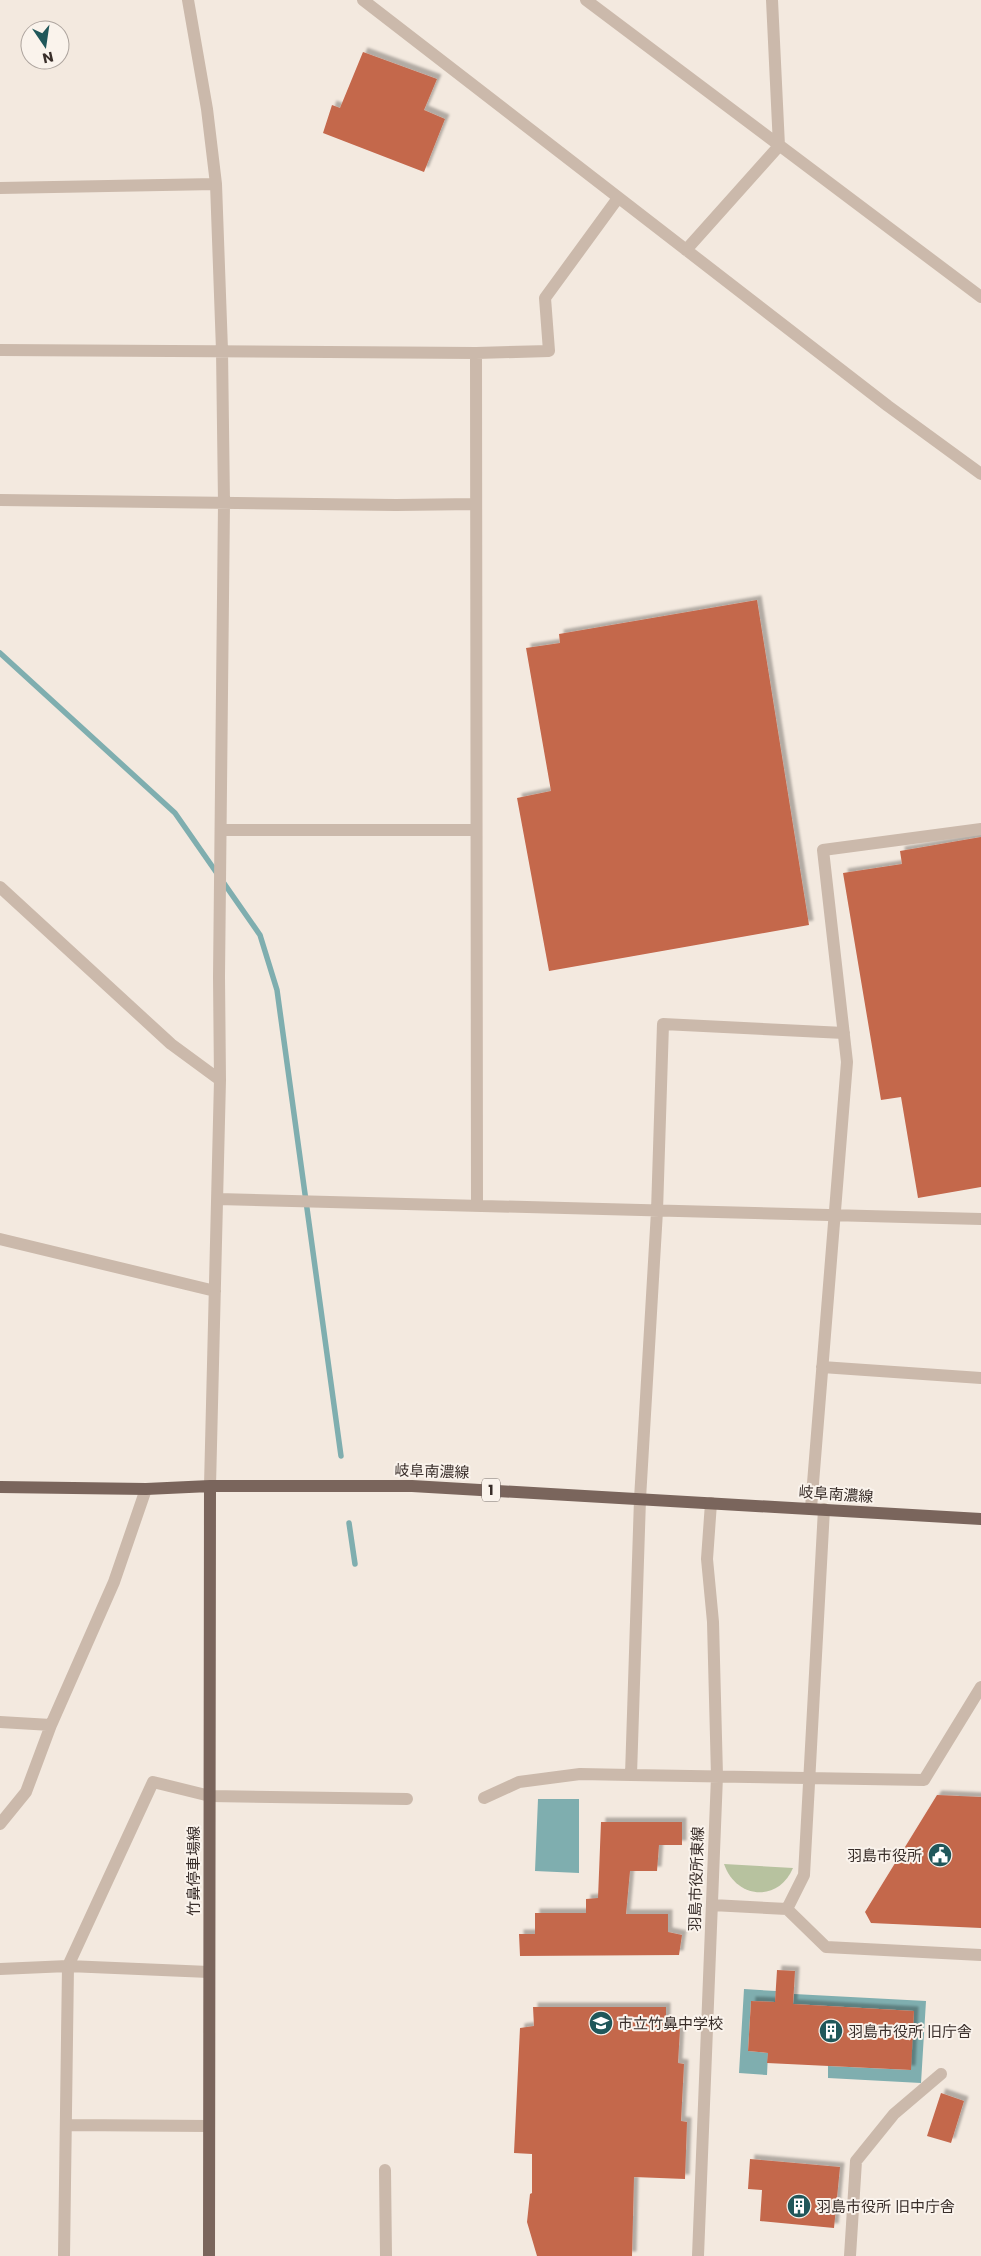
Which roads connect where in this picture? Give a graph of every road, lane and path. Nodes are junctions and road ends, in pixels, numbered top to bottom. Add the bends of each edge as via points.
1 (188, 0) edge
2 (363, 0) edge
3 (586, 0) edge
4 (772, 0) edge
5 (779, 146) junction
6 (216, 184) junction
7 (0, 188) edge
8 (618, 198) junction
9 (686, 250) junction
10 (981, 297) edge
11 (0, 350) edge
12 (222, 350) junction
13 (476, 353) junction
14 (981, 474) edge
15 (0, 500) edge
16 (224, 503) junction
17 (476, 504) junction
18 (981, 829) edge
19 (476, 830) junction
20 (221, 832) junction
21 (0, 887) edge
22 (844, 1033) junction
23 (220, 1080) junction
24 (218, 1199) junction
25 (476, 1206) junction
26 (657, 1211) junction
27 (836, 1216) junction
28 (981, 1218) edge
29 (0, 1239) edge
30 (215, 1291) junction
31 (822, 1367) junction
32 (981, 1378) edge
33 (210, 1486) junction
34 (0, 1487) edge
35 (146, 1489) junction
36 (640, 1499) junction
37 (711, 1503) junction
38 (817, 1509) junction
39 (981, 1519) edge
40 (981, 1687) edge
41 (0, 1722) edge
42 (52, 1725) junction
43 (631, 1775) junction
44 (717, 1776) junction
45 (810, 1779) junction
46 (210, 1796) junction
47 (484, 1798) dead end
48 (407, 1799) dead end
49 (0, 1824) edge
50 (712, 1905) junction
51 (787, 1909) junction
52 (981, 1954) edge
53 (68, 1966) junction
54 (0, 1969) edge
55 (209, 1972) junction
56 (941, 2074) dead end
57 (66, 2125) junction
58 (209, 2126) junction
59 (385, 2170) dead end
60 (64, 2256) edge
61 (208, 2256) edge
62 (386, 2256) edge
63 (698, 2256) edge
64 (850, 2256) edge

1 - 6 street
2 - 8 street
3 - 5 street
4 - 5 street
5 - 9 street
5 - 10 street
6 - 7 street
6 - 12 street
8 - 9 street
8 - 13 street via 545,298 549,352
9 - 14 street
11 - 12 street
12 - 13 street
12 - 16 street
13 - 17 street
15 - 16 street
16 - 17 street
16 - 20 street
17 - 19 street
18 - 22 street via 823,850
19 - 20 street
19 - 25 street
20 - 23 street
21 - 23 street via 171,1044
22 - 26 street via 663,1024
22 - 27 street via 847,1062
23 - 24 street
24 - 25 street
24 - 30 street
25 - 26 street
26 - 27 street
26 - 36 street
27 - 28 street
27 - 31 street
29 - 30 street
30 - 33 street
31 - 32 street
31 - 38 street
33 - 35 main road, 岐阜南濃線 / 1
33 - 36 main road, 岐阜南濃線 / 1 via 412,1486
33 - 46 main road, 竹鼻停車場線
34 - 35 main road, 岐阜南濃線 / 1
35 - 42 street via 114,1582
36 - 37 main road, 岐阜南濃線 / 1
36 - 43 street
37 - 38 main road, 岐阜南濃線 / 1
37 - 44 street, 羽島市役所東線 via 707,1559 713,1622
38 - 39 main road, 岐阜南濃線 / 1
38 - 45 street
40 - 45 street via 924,1780
41 - 42 street
42 - 49 street via 26,1792
43 - 44 street
43 - 47 street via 580,1774 519,1782
44 - 45 street
44 - 50 street, 羽島市役所東線
45 - 51 street via 804,1875
46 - 48 street
46 - 53 street via 153,1782
46 - 55 main road, 竹鼻停車場線
50 - 51 street
50 - 63 street, 羽島市役所東線
51 - 52 street via 826,1947
53 - 54 street
53 - 55 street
53 - 57 street
55 - 58 main road, 竹鼻停車場線
56 - 64 street via 894,2114 856,2161
57 - 58 street
57 - 60 street
58 - 61 main road, 竹鼻停車場線
59 - 62 street

